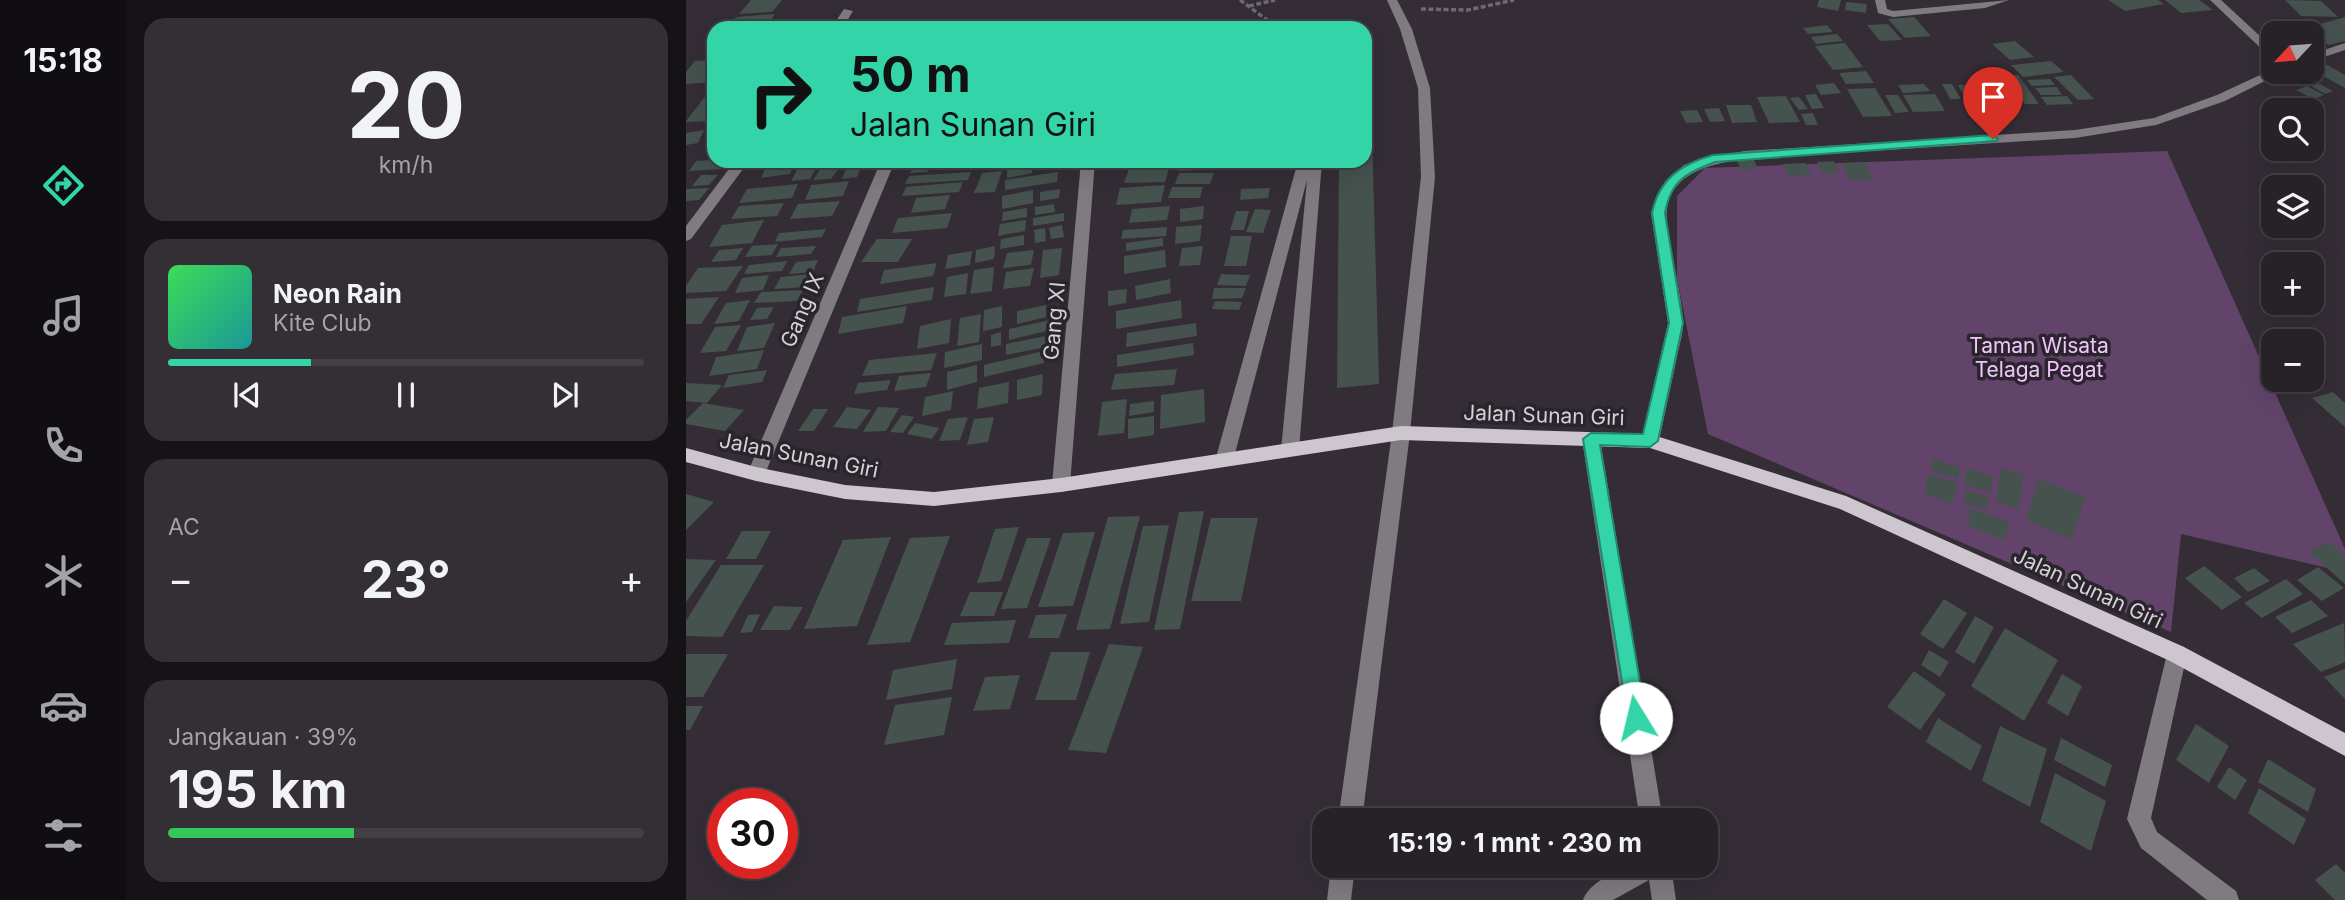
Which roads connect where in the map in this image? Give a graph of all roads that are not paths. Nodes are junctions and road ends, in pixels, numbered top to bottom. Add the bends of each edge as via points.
1 (1880, 0) edge
2 (2004, 0) edge
3 (2215, 0) edge
4 (1984, 2) edge
5 (1394, 3) edge
6 (848, 11) dead end
7 (842, 21) edge
8 (2261, 43) edge
9 (2345, 46) edge
10 (2324, 54) edge
11 (2261, 79) edge
12 (737, 168) edge
13 (885, 168) edge
14 (1087, 168) edge
15 (1303, 168) edge
16 (1314, 168) edge
17 (686, 236) edge
18 (1401, 433) junction
19 (1591, 439) junction
20 (1650, 441) junction
21 (1290, 450) junction
22 (686, 455) edge
23 (1224, 461) junction
24 (756, 474) junction
25 (1061, 485) junction
26 (2177, 654) junction
27 (2345, 745) edge
28 (1352, 808) edge
29 (1650, 808) edge
30 (1342, 878) edge
31 (1629, 878) edge
32 (1661, 878) edge
33 (1339, 900) edge
34 (1595, 900) edge
35 (1664, 900) edge
36 (2227, 900) edge

1 - 4 street via 1882,11 1893,14
2 - 4 street
3 - 8 street
5 - 18 street via 1424,88 1427,177
6 - 7 street
9 - 10 street
11 - 20 street via 2156,121 2075,134 1745,155 1713,159 1679,174 1661,198 1658,213 1676,323
12 - 17 street
13 - 24 street, Gang IX
14 - 25 street, Gang XI
15 - 23 street
16 - 21 street
18 - 19 main road, Jalan Sunan Giri
18 - 21 main road, Jalan Sunan Giri
18 - 28 street
19 - 20 main road, Jalan Sunan Giri
19 - 29 street
20 - 26 main road, Jalan Sunan Giri via 1846,503
21 - 23 main road, Jalan Sunan Giri
22 - 24 main road, Jalan Sunan Giri
23 - 25 main road, Jalan Sunan Giri
24 - 25 main road, Jalan Sunan Giri via 845,492 933,499
26 - 27 main road, Jalan Sunan Giri
26 - 36 street via 2139,819 2148,840
30 - 33 street
31 - 34 street
32 - 35 street

